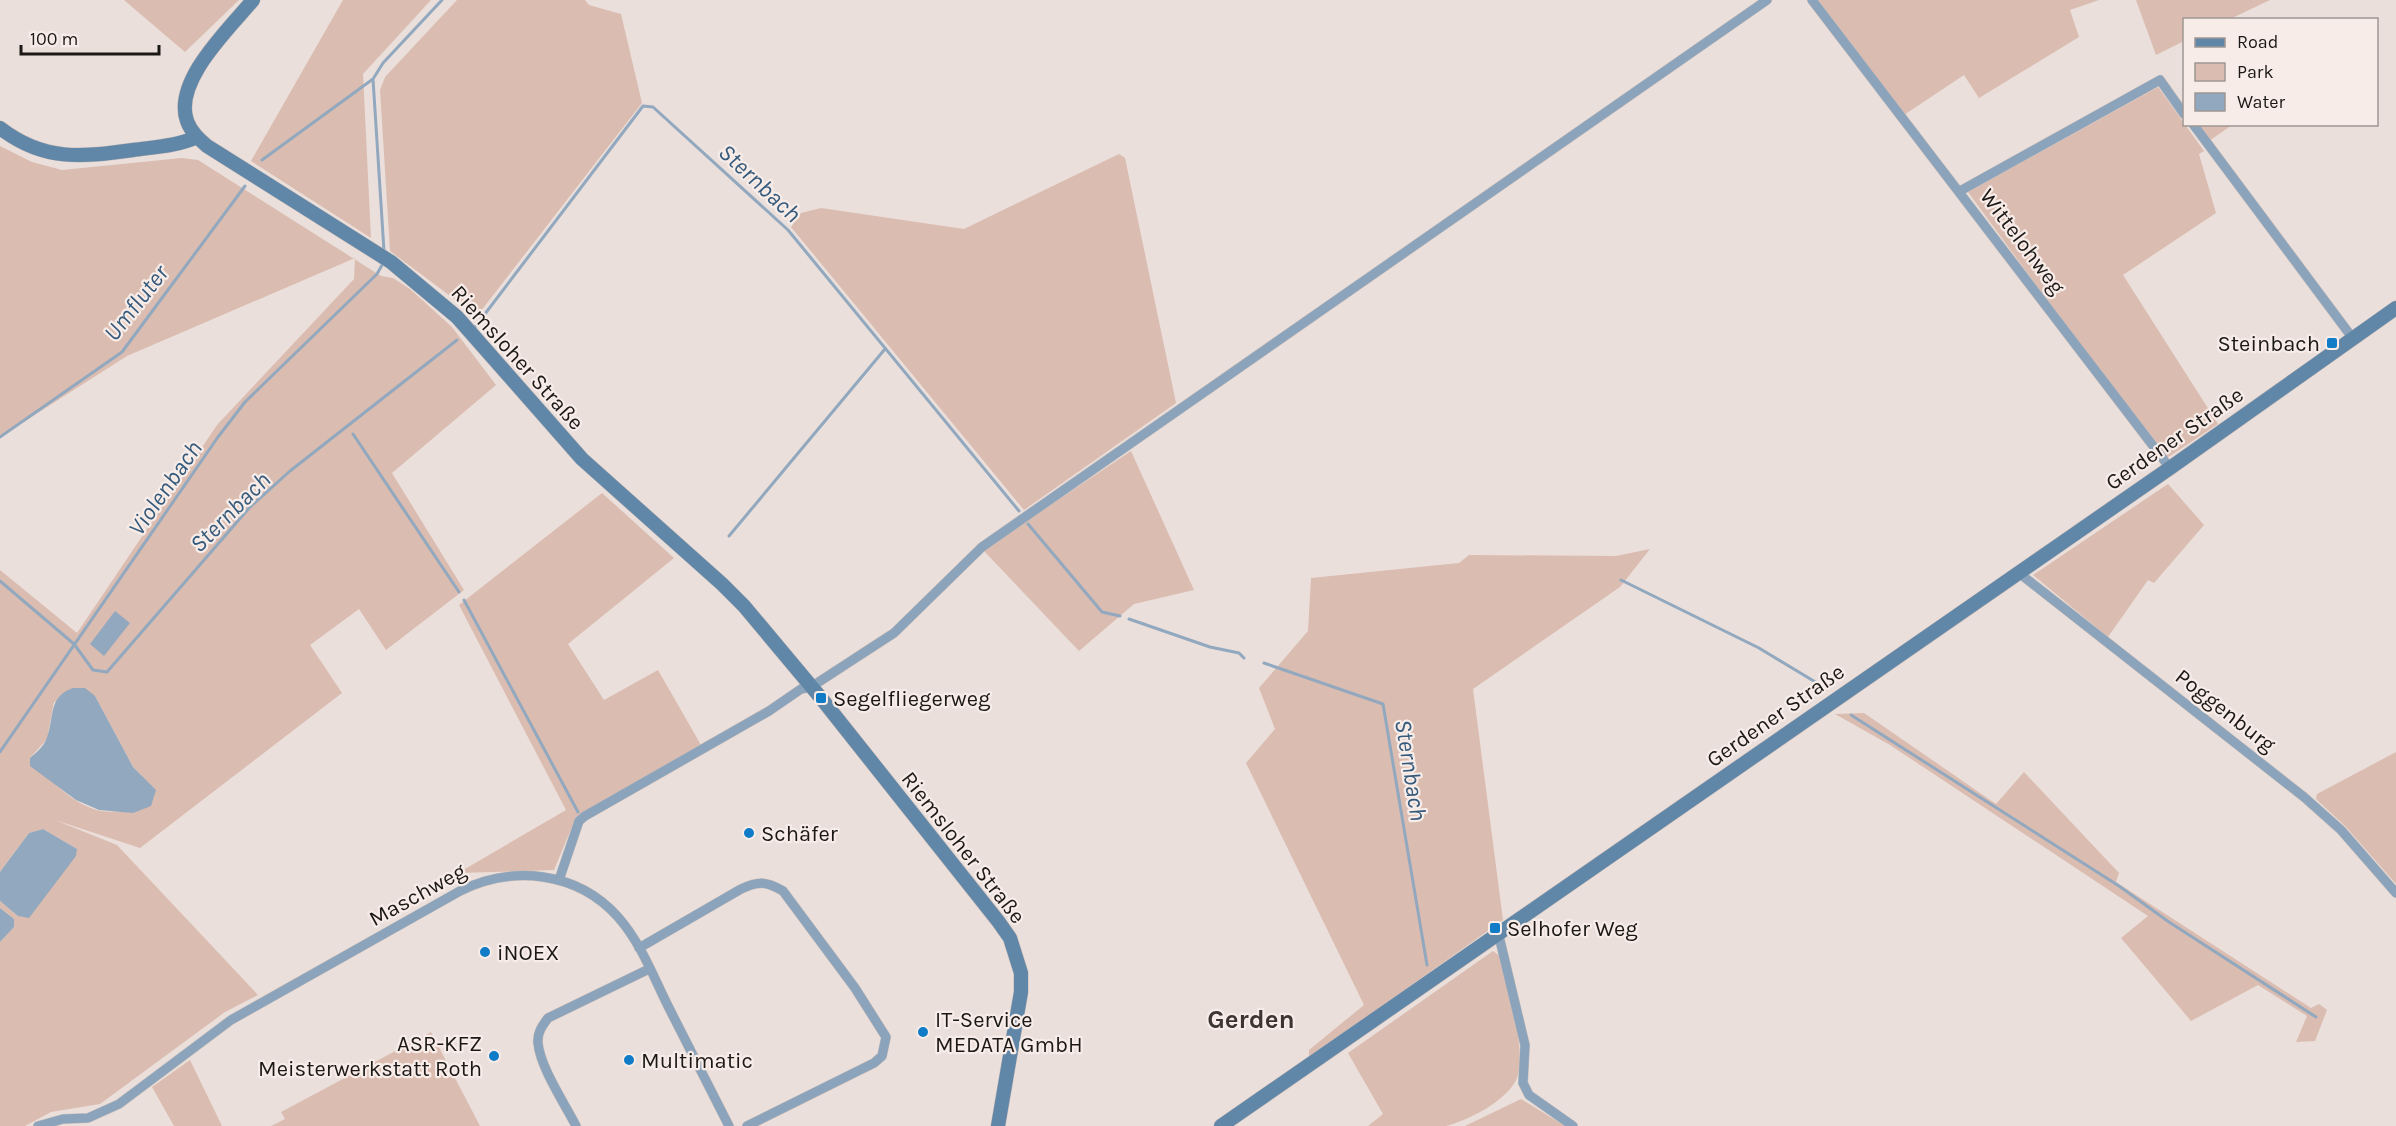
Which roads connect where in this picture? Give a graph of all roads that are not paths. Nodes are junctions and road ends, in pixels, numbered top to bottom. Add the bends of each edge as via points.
1 (253, 0) edge
2 (1767, 0) edge
3 (1812, 0) edge
4 (2183, 113) edge
5 (2194, 126) edge
6 (0, 128) edge
7 (197, 136) junction
8 (1960, 191) junction
9 (2394, 313) edge
10 (2354, 340) junction
11 (2170, 468) junction
12 (2019, 573) junction
13 (812, 687) junction
14 (559, 880) junction
15 (2396, 893) edge
16 (1498, 932) junction
17 (639, 948) junction
18 (649, 969) junction
19 (90, 1122) edge
20 (38, 1126) edge
21 (576, 1126) edge
22 (729, 1126) edge
23 (747, 1126) edge
24 (998, 1126) edge
25 (1221, 1126) edge
26 (1573, 1126) edge

1 - 7 main road via 198,68 187,89 186,116
2 - 13 street via 982,547 894,633
3 - 8 street
4 - 8 street, Wittelohweg via 2160,80
5 - 10 street
6 - 7 main road via 22,144 66,156 167,146
7 - 13 main road, Riemsloher Straße via 391,262 439,300 477,338 558,434 722,584
8 - 11 street, Wittelohweg
9 - 10 main road, Gerdener Straße
10 - 11 main road, Gerdener Straße
11 - 12 main road, Gerdener Straße
12 - 15 street, Poggenburg via 2304,796 2341,830
12 - 16 main road, Gerdener Straße
13 - 14 street via 801,688 769,711 585,816 579,821
13 - 24 main road, Riemsloher Straße via 1010,938 1018,957 1021,992
14 - 17 street, Maschweg via 606,906
14 - 19 street, Maschweg via 513,875 477,882 231,1020
16 - 25 main road, Gerdener Straße
16 - 26 street via 1525,1045 1524,1088
17 - 18 street, Maschweg
17 - 23 street via 757,881 770,884 783,891 865,1002 886,1037 882,1056
18 - 21 street via 548,1018 540,1028 537,1042 541,1056
18 - 22 street, Maschweg
19 - 20 street, Maschweg via 63,1119

